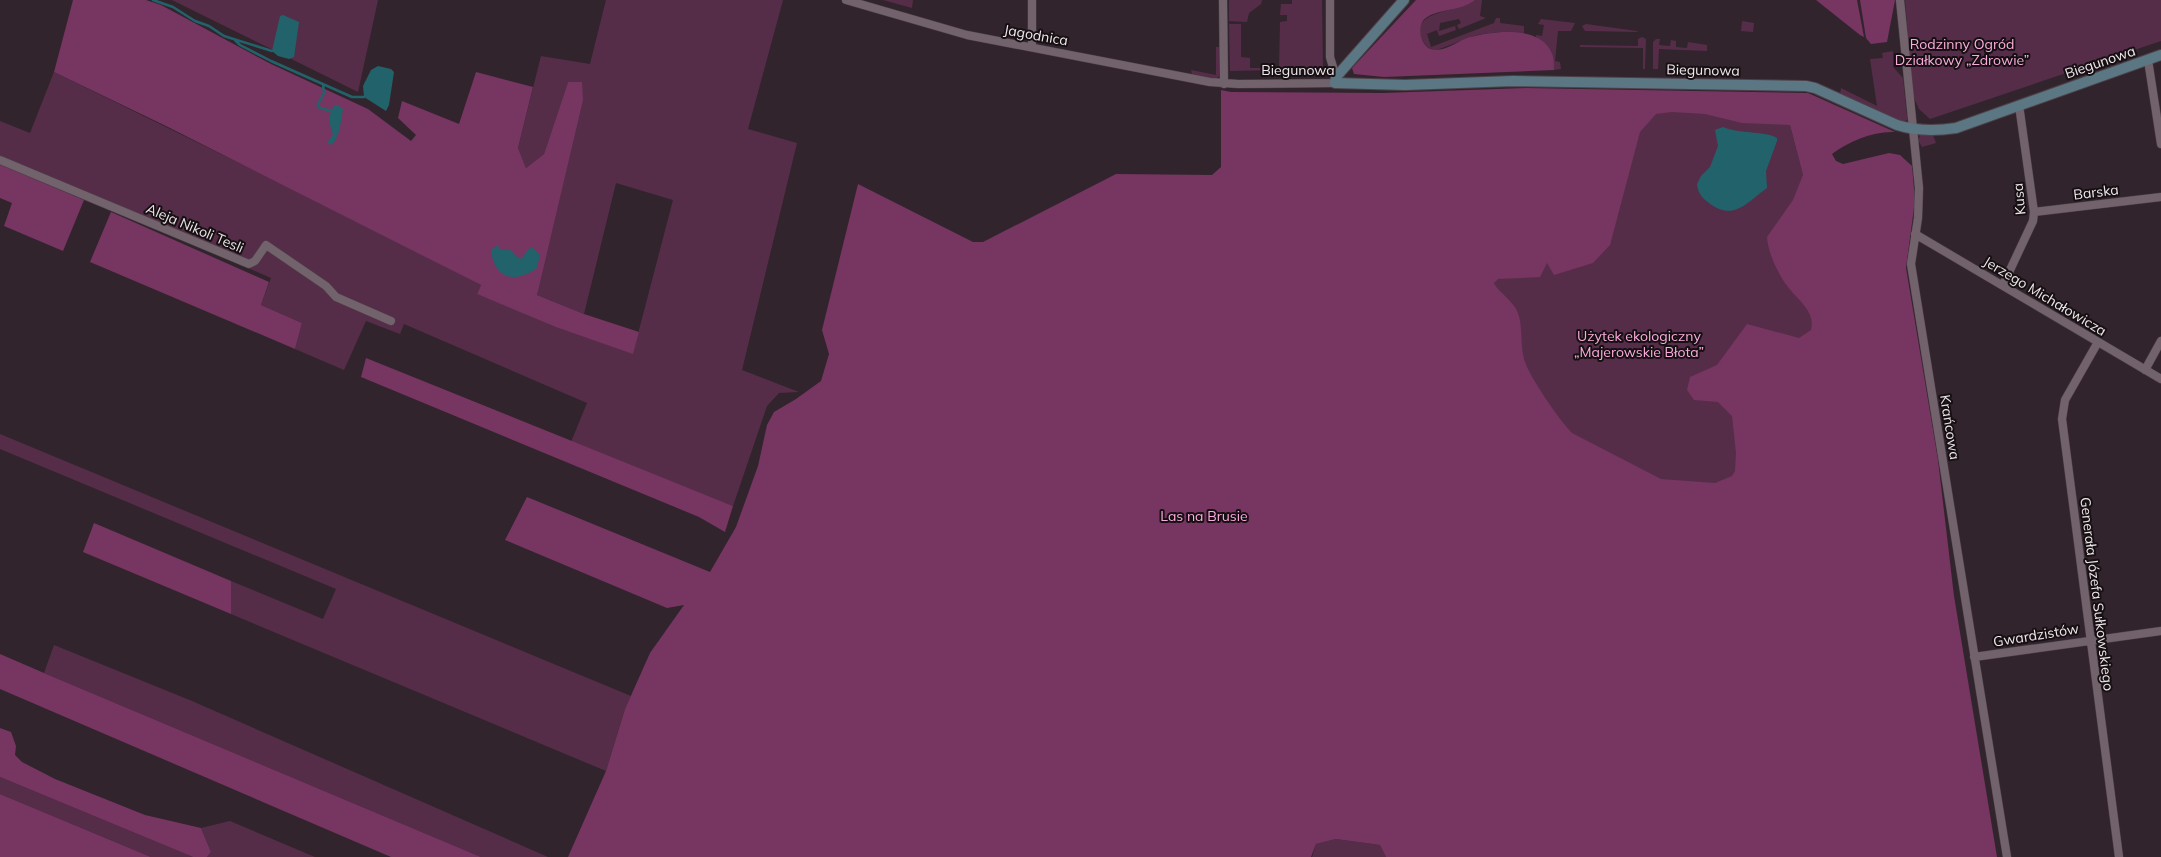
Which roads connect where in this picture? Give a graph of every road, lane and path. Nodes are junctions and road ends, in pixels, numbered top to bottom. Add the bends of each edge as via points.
1 (846, 0) edge
2 (1032, 0) edge
3 (1224, 0) edge
4 (1330, 0) edge
5 (1404, 0) edge
6 (1900, 0) edge
7 (1032, 46) junction
8 (2161, 55) edge
9 (2148, 60) junction
10 (1335, 80) junction
11 (1224, 84) junction
12 (2019, 105) junction
13 (1912, 129) junction
14 (2161, 144) edge
15 (0, 160) edge
16 (2161, 197) edge
17 (2034, 212) junction
18 (1916, 234) junction
19 (2003, 285) junction
20 (392, 321) dead end
21 (2161, 340) edge
22 (2098, 342) junction
23 (2145, 370) junction
24 (2161, 379) edge
25 (2161, 631) edge
26 (2091, 640) junction
27 (1974, 658) junction
28 (2007, 857) edge
29 (2119, 857) edge

1 - 7 street, Jagodnica via 947,30
2 - 7 street
3 - 11 street
4 - 10 street via 1330,57
5 - 10 street
6 - 13 street, Krańcowa
7 - 11 street, Jagodnica
8 - 9 street, Biegunowa
9 - 12 street, Biegunowa
9 - 14 street
10 - 11 street, Biegunowa
10 - 13 street, Biegunowa via 1405,85 1523,81 1806,86
12 - 13 street, Biegunowa via 1956,128
12 - 17 street, Kusa
13 - 18 street, Krańcowa via 1919,188
15 - 20 street, Aleja Nikoli Tesli via 249,264 266,245 326,286 336,297
16 - 17 street, Barska
17 - 19 street, Kusa via 2030,230
18 - 19 street, Jerzego Michałowicza
18 - 27 street, Krańcowa via 1912,268
19 - 22 street, Jerzego Michałowicza
21 - 23 street
22 - 23 street, Jerzego Michałowicza
22 - 26 street, Generała Józefa Sułkowskiego via 2065,400 2062,420
23 - 24 street, Jerzego Michałowicza
25 - 26 street, Gwardzistów
26 - 27 street, Gwardzistów
26 - 29 street, Generała Józefa Sułkowskiego
27 - 28 street, Krańcowa

